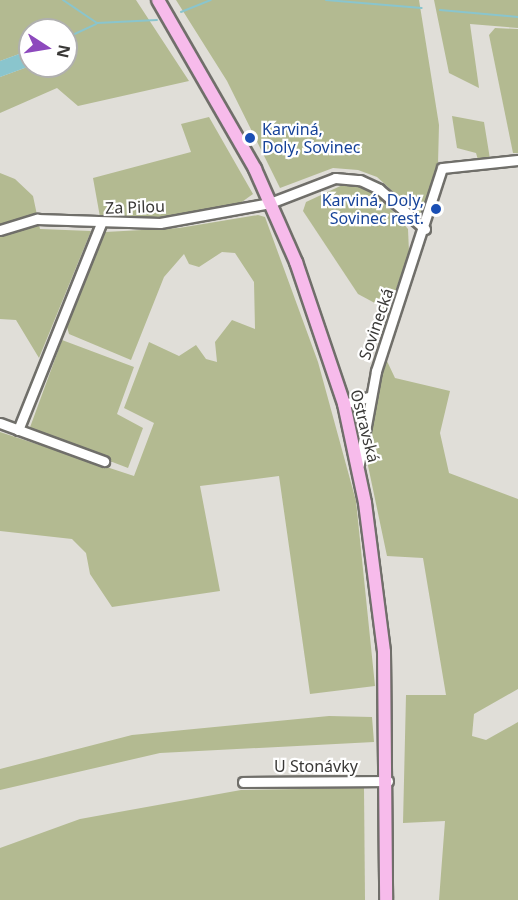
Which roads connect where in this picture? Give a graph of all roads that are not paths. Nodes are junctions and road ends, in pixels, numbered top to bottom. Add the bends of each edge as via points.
1 (158, 0) edge
2 (518, 160) edge
3 (270, 203) junction
4 (101, 224) junction
5 (426, 229) junction
6 (0, 230) edge
7 (369, 397) junction
8 (344, 404) junction
9 (0, 423) edge
10 (18, 430) junction
11 (104, 461) dead end
12 (358, 467) junction
13 (388, 781) junction
14 (243, 782) dead end
15 (386, 900) edge

1 - 3 main road, Ostravská via 238,134
2 - 5 street, Sovinecká via 442,168
3 - 4 street, Za Pilou via 160,224
3 - 5 street via 335,178 360,180 379,189
3 - 8 main road, Ostravská via 318,323
4 - 6 street, Za Pilou via 37,219
4 - 10 street
5 - 7 street, Sovinecká
7 - 8 street
7 - 12 street, Sovinecká
8 - 12 main road, Ostravská
9 - 10 street
10 - 11 street
12 - 13 main road, Ostravská via 380,604
13 - 14 street, U Stonávky
13 - 15 main road, Ostravská

